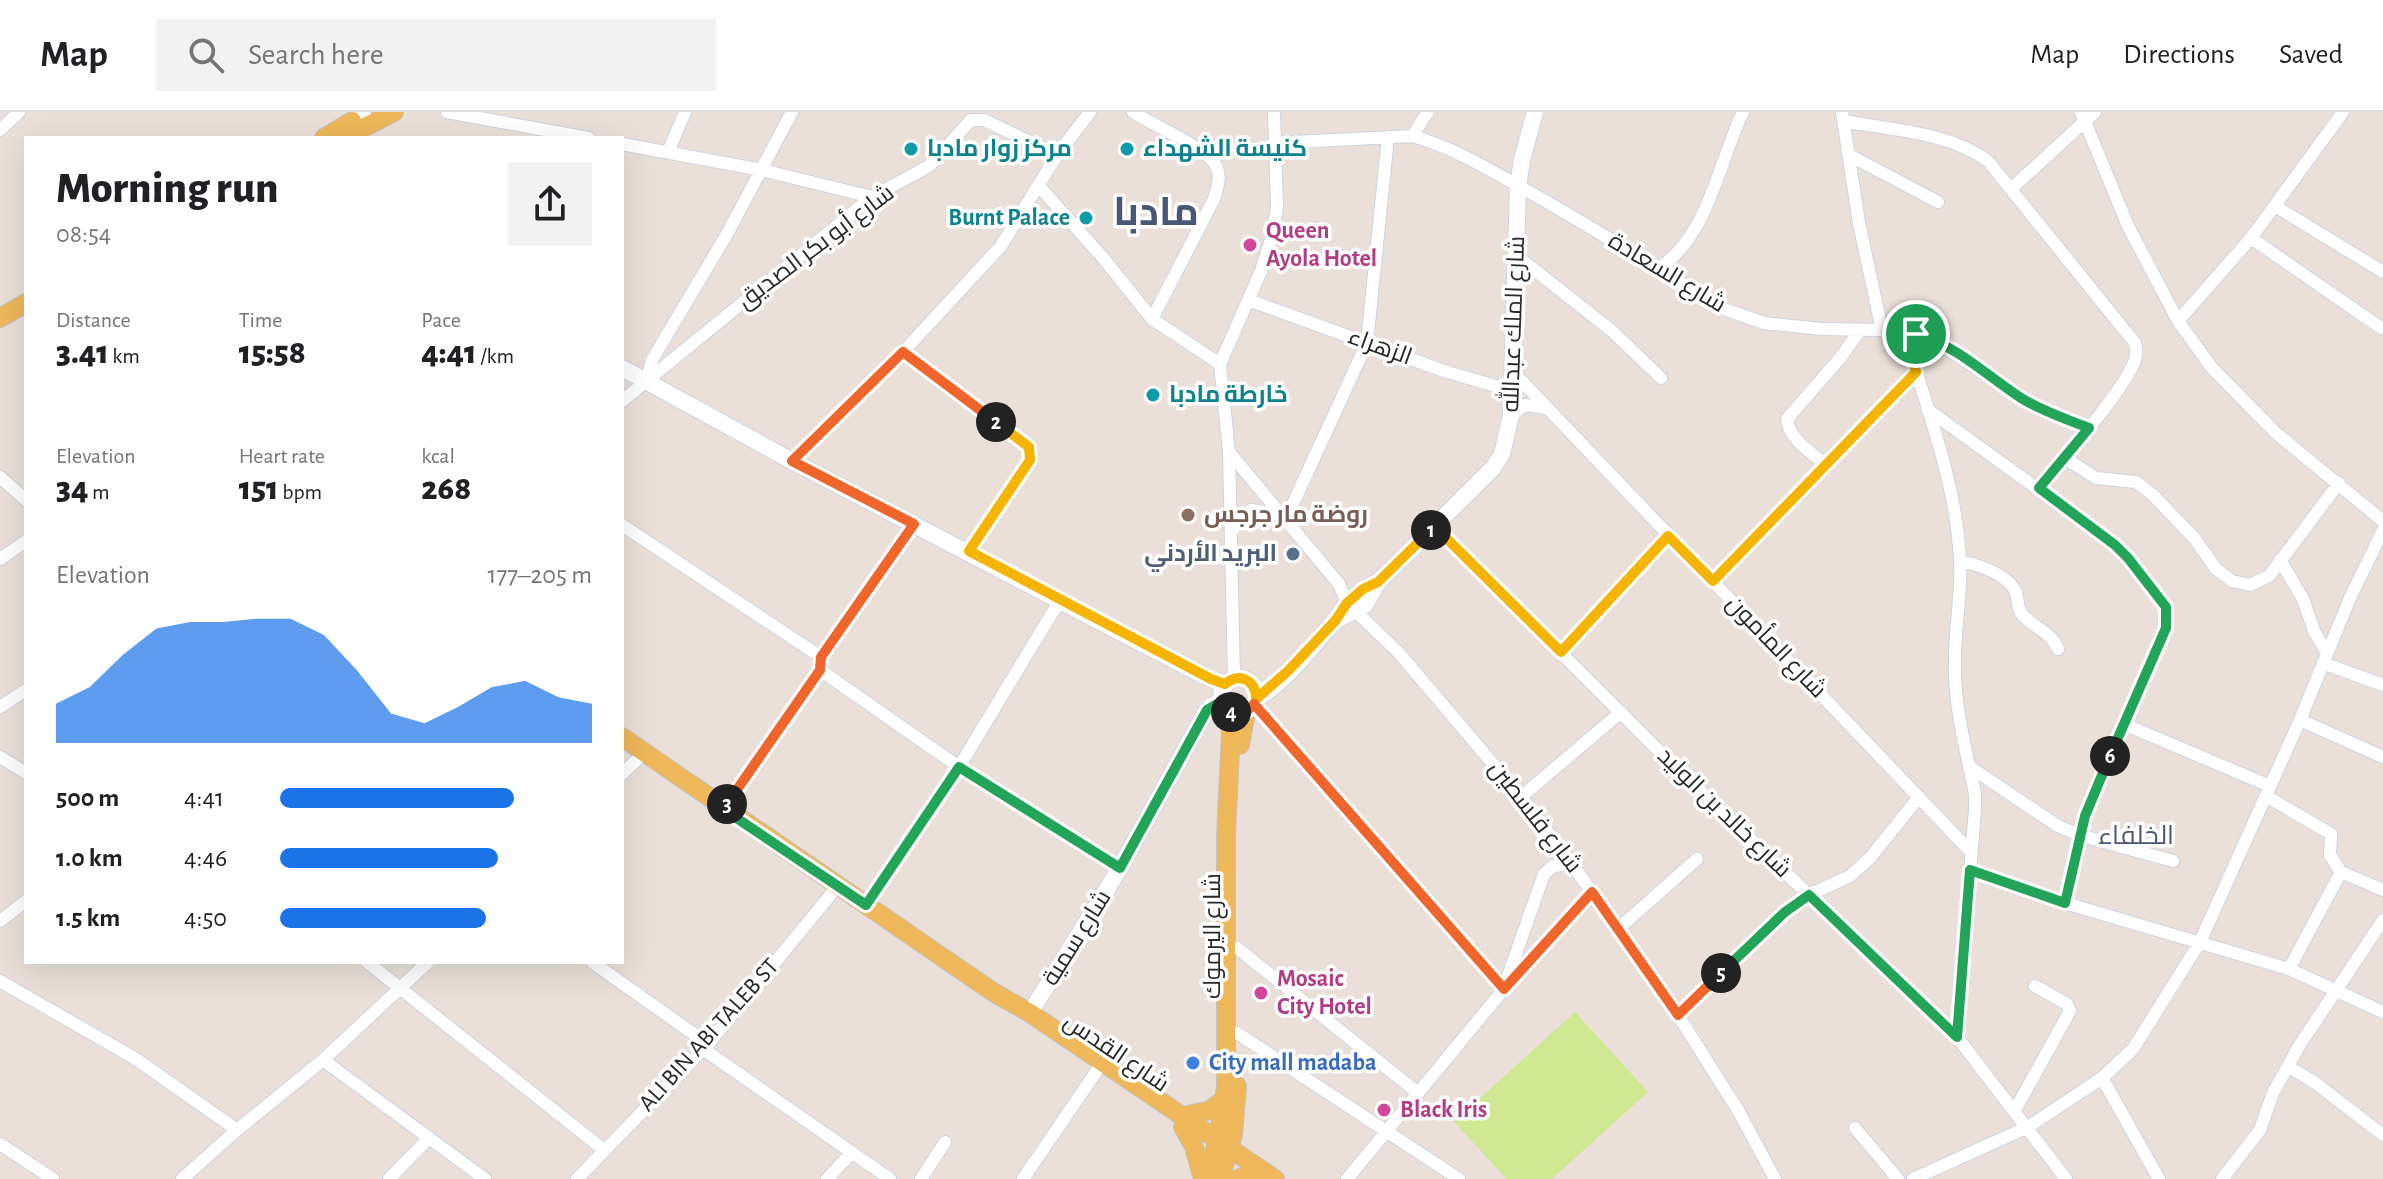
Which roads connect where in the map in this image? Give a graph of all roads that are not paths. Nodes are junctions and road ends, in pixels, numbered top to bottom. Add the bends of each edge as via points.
1 (19, 112) edge
2 (394, 112) edge
3 (447, 112) edge
4 (685, 112) edge
5 (792, 112) edge
6 (1090, 112) edge
7 (1134, 112) edge
8 (1428, 112) edge
9 (1743, 112) edge
10 (2095, 112) edge
11 (2343, 112) edge
12 (363, 113) edge
13 (1270, 114) edge
14 (1530, 114) edge
15 (1843, 116) edge
16 (2083, 117) edge
17 (507, 124) junction
18 (0, 130) edge
19 (327, 136) edge
20 (348, 136) edge
21 (503, 136) edge
22 (576, 136) edge
23 (1412, 136) junction
24 (1388, 137) junction
25 (1274, 143) junction
26 (624, 144) edge
27 (668, 152) junction
28 (1057, 155) junction
29 (1849, 155) junction
30 (762, 170) junction
31 (1039, 186) junction
32 (1518, 186) junction
33 (2011, 189) junction
34 (872, 197) junction
35 (1938, 202) dead end
36 (2275, 206) junction
37 (2251, 238) junction
38 (1517, 256) junction
39 (1658, 269) junction
40 (2383, 272) edge
41 (1248, 300) junction
42 (24, 304) edge
43 (0, 318) edge
44 (24, 319) edge
45 (1152, 319) junction
46 (2178, 321) junction
47 (2381, 328) edge
48 (1860, 330) junction
49 (1882, 330) junction
50 (0, 331) edge
51 (1905, 333) junction
52 (1367, 343) junction
53 (903, 352) junction
54 (1220, 364) junction
55 (624, 369) edge
56 (1513, 372) junction
57 (1916, 372) junction
58 (1661, 378) dead end
59 (646, 381) junction
60 (1513, 391) junction
61 (624, 399) edge
62 (1547, 408) junction
63 (1927, 409) junction
64 (1511, 415) junction
65 (2089, 428) junction
66 (1229, 452) junction
67 (2065, 458) junction
68 (792, 461) junction
69 (1826, 465) junction
70 (0, 477) edge
71 (2339, 483) junction
72 (2039, 488) junction
73 (24, 498) edge
74 (1282, 518) junction
75 (2383, 521) edge
76 (914, 524) junction
77 (624, 526) edge
78 (1434, 526) junction
79 (2383, 530) edge
80 (1231, 534) junction
81 (1668, 536) junction
82 (24, 542) edge
83 (969, 551) junction
84 (0, 559) edge
85 (2280, 560) junction
86 (1960, 561) junction
87 (1713, 581) junction
88 (1060, 600) junction
89 (1356, 604) junction
90 (2058, 649) dead end
91 (1561, 652) junction
92 (2325, 658) junction
93 (820, 663) junction
94 (1230, 681) junction
95 (2383, 685) edge
96 (24, 691) edge
97 (1241, 705) junction
98 (0, 707) edge
99 (1621, 712) junction
100 (2300, 720) junction
101 (2126, 725) junction
102 (624, 738) edge
103 (644, 753) junction
104 (0, 757) edge
105 (2383, 757) edge
106 (959, 767) junction
107 (1970, 767) junction
108 (24, 772) edge
109 (624, 772) edge
110 (2268, 791) junction
111 (1521, 797) junction
112 (1919, 797) junction
113 (723, 809) junction
114 (2079, 835) junction
115 (1971, 852) junction
116 (1697, 859) dead end
117 (2173, 861) dead end
118 (1572, 864) junction
119 (1120, 868) junction
120 (1970, 870) junction
121 (2341, 872) junction
122 (837, 887) junction
123 (2383, 890) edge
124 (1592, 892) junction
125 (1809, 895) junction
126 (24, 903) edge
127 (2065, 903) junction
128 (866, 905) junction
129 (2383, 920) edge
130 (0, 921) edge
131 (1618, 929) junction
132 (2200, 942) junction
133 (1237, 948) junction
134 (369, 964) edge
135 (426, 964) edge
136 (595, 964) edge
137 (2289, 969) junction
138 (0, 981) edge
139 (2035, 986) dead end
140 (400, 989) junction
141 (1504, 989) junction
142 (2336, 989) junction
143 (2383, 1012) edge
144 (1678, 1015) junction
145 (1028, 1017) junction
146 (1237, 1033) junction
147 (1957, 1037) junction
148 (705, 1046) junction
149 (323, 1060) junction
150 (2289, 1067) junction
151 (1098, 1069) junction
152 (1117, 1077) junction
153 (2102, 1078) junction
154 (1418, 1093) junction
155 (1225, 1099) junction
156 (2015, 1110) junction
157 (1183, 1122) junction
158 (1236, 1123) junction
159 (2028, 1127) junction
160 (1855, 1128) dead end
161 (237, 1130) junction
162 (1387, 1130) junction
163 (2383, 1135) edge
164 (428, 1139) junction
165 (945, 1142) dead end
166 (0, 1144) edge
167 (1222, 1149) junction
168 (604, 1150) junction
169 (851, 1153) junction
170 (1772, 1174) edge
171 (1256, 1176) edge
172 (53, 1179) edge
173 (182, 1179) edge
174 (389, 1179) edge
175 (485, 1179) edge
176 (577, 1179) edge
177 (827, 1179) edge
178 (890, 1179) edge
179 (921, 1179) edge
180 (1023, 1179) edge
181 (1204, 1179) edge
182 (1220, 1179) edge
183 (1347, 1179) edge
184 (1459, 1179) edge
185 (1759, 1179) edge
186 (1898, 1179) edge
187 (1913, 1179) edge
188 (2066, 1179) edge
189 (2159, 1179) edge
190 (2222, 1179) edge

1 - 18 street
2 - 20 main road
3 - 17 street
4 - 27 street
5 - 30 street
6 - 28 street
7 - 45 street via 1206,152 1219,178 1214,199
8 - 23 street
9 - 39 street via 1696,225 1680,252
10 - 16 street
11 - 36 street
12 - 19 main road
13 - 25 street
14 - 32 main road, شارع الملك عبدالله
15 - 29 street
15 - 33 street via 1967,148 1988,161
16 - 33 street
16 - 46 street via 2128,226
17 - 21 street
17 - 22 street
23 - 24 street
23 - 32 street, شارع السعادة
24 - 25 street
24 - 52 street
25 - 41 street via 1275,223
26 - 27 street
27 - 30 street
28 - 31 street
28 - 34 street, شارع أبو بكر الصديق via 977,118 929,166
29 - 35 street
29 - 49 street
30 - 34 street
30 - 59 street via 652,360
31 - 45 street
31 - 53 street via 1001,246
32 - 38 main road, شارع الملك عبدالله
32 - 39 street, شارع السعادة
33 - 65 street via 2135,343 2133,366
34 - 59 street, شارع أبو بكر الصديق
36 - 37 street
36 - 40 street
37 - 46 street
37 - 47 street
38 - 56 main road, شارع الملك عبدالله
38 - 58 street via 1612,331
39 - 48 street, شارع السعادة via 1744,318
41 - 52 street, الزهراء
41 - 54 street
42 - 43 main road
44 - 50 main road
45 - 54 street
46 - 71 street via 2243,400
48 - 49 street, شارع السعادة
48 - 69 street via 1787,419 1789,431
49 - 51 street, شارع السعادة
51 - 57 street
51 - 65 street, شارع السعادة via 1933,339 2022,399
52 - 60 street, الزهراء
52 - 74 street
53 - 68 street
53 - 83 street via 1031,453
54 - 66 street
55 - 59 main road
56 - 60 main road, شارع الملك عبدالله
56 - 62 street, شارع المأمون
57 - 63 street
57 - 69 street
59 - 61 street, شارع أبو بكر الصديق
59 - 68 main road
60 - 64 main road, شارع الملك عبدالله
62 - 64 street via 1525,405
62 - 81 street, شارع المأمون
63 - 72 street
63 - 86 street via 1950,494
64 - 78 main road, شارع الملك عبدالله via 1502,454 1493,468
65 - 67 street
66 - 74 street, شارع فلسطين
66 - 80 street
67 - 72 street
67 - 85 street via 2096,478 2136,482 2232,581 2260,582
68 - 76 main road
69 - 87 street
70 - 73 street
71 - 75 street
71 - 85 street
72 - 101 street via 2115,545 2166,607 2166,628
74 - 80 street via 1251,510
74 - 89 street, شارع فلسطين
76 - 83 main road
76 - 93 street
77 - 93 street
78 - 89 main road, شارع الملك عبدالله
78 - 91 street, شارع خالد بن الوليد
79 - 92 street
80 - 94 street
81 - 87 street, شارع المأمون
81 - 91 street
82 - 84 street
83 - 88 main road
85 - 92 street via 2303,599
86 - 90 street via 2006,581 2015,590 2021,614
86 - 107 street via 1954,671
87 - 112 street, شارع المأمون
88 - 94 main road via 1200,674
88 - 106 street
89 - 97 main road via 1288,671
89 - 111 street, شارع فلسطين
91 - 99 street, شارع خالد بن الوليد
92 - 95 street
92 - 100 street
93 - 106 street
93 - 113 street
94 - 97 main road via 1221,691
94 - 97 main road via 1251,683
96 - 98 street
97 - 119 main road, شارع سمية via 1211,706 1204,715
97 - 133 main road, شارع اليرموك
97 - 141 street
97 - 155 main road, شارع اليرموك via 1231,732 1226,836
99 - 111 street
99 - 125 street, شارع خالد بن الوليد
100 - 105 street
100 - 110 street
101 - 110 street
101 - 114 street
102 - 103 main road, شارع القدس
103 - 109 street
103 - 113 main road, شارع القدس
104 - 108 street
106 - 119 street
106 - 128 street
107 - 114 street via 2042,817
107 - 115 street via 1975,794
110 - 121 street via 2331,834 2330,855
110 - 132 street
111 - 118 street, شارع فلسطين
112 - 115 street, شارع المأمون
112 - 125 street via 1850,876
113 - 122 main road, شارع القدس
114 - 117 street
114 - 127 street
115 - 120 street
116 - 131 street
118 - 124 street, شارع فلسطين
118 - 141 street via 1553,866 1544,874
119 - 145 main road, شارع سمية
120 - 127 street
120 - 147 street
121 - 123 street
121 - 137 street
122 - 128 main road, شارع القدس
122 - 148 street, ALI BIN ABI TALEB ST
124 - 131 street, شارع فلسطين
124 - 141 street
125 - 144 street
125 - 147 street, شارع خالد بن الوليد
126 - 130 street
127 - 132 street
128 - 145 main road, شارع القدس
129 - 142 street
131 - 144 street, شارع فلسطين
132 - 137 street
132 - 153 street via 2133,1049
133 - 146 main road, شارع اليرموك
133 - 154 street
134 - 140 street
135 - 140 street
136 - 148 street
137 - 142 street
138 - 161 street via 136,1059
139 - 156 street via 2070,1011
140 - 149 street
140 - 168 street
141 - 154 street
142 - 143 street
142 - 150 street
144 - 170 street, شارع فلسطين
145 - 151 main road, شارع القدس
145 - 152 main road, شارع القدس
146 - 158 main road, شارع اليرموك
146 - 162 street
147 - 156 street, شارع خالد بن الوليد
148 - 168 street, ALI BIN ABI TALEB ST
148 - 169 street
149 - 161 street
149 - 164 street
150 - 163 street
150 - 190 street via 2260,1130
151 - 152 main road, شارع القدس
151 - 180 street
152 - 157 main road, شارع القدس
153 - 159 street
153 - 189 street
154 - 162 street
155 - 157 main road
155 - 167 main road, شارع اليرموك
156 - 159 street, شارع خالد بن الوليد
157 - 167 main road, شارع القدس
157 - 181 main road
158 - 167 main road, شارع اليرموك
158 - 171 main road
159 - 187 street
159 - 188 street, شارع خالد بن الوليد
160 - 186 street
161 - 173 street
162 - 183 street
162 - 184 street
164 - 174 street
164 - 175 street
165 - 179 street
166 - 172 street
167 - 171 main road, شارع القدس
167 - 181 main road
167 - 182 main road
168 - 176 street, ALI BIN ABI TALEB ST
169 - 177 street
169 - 178 street
170 - 185 street

